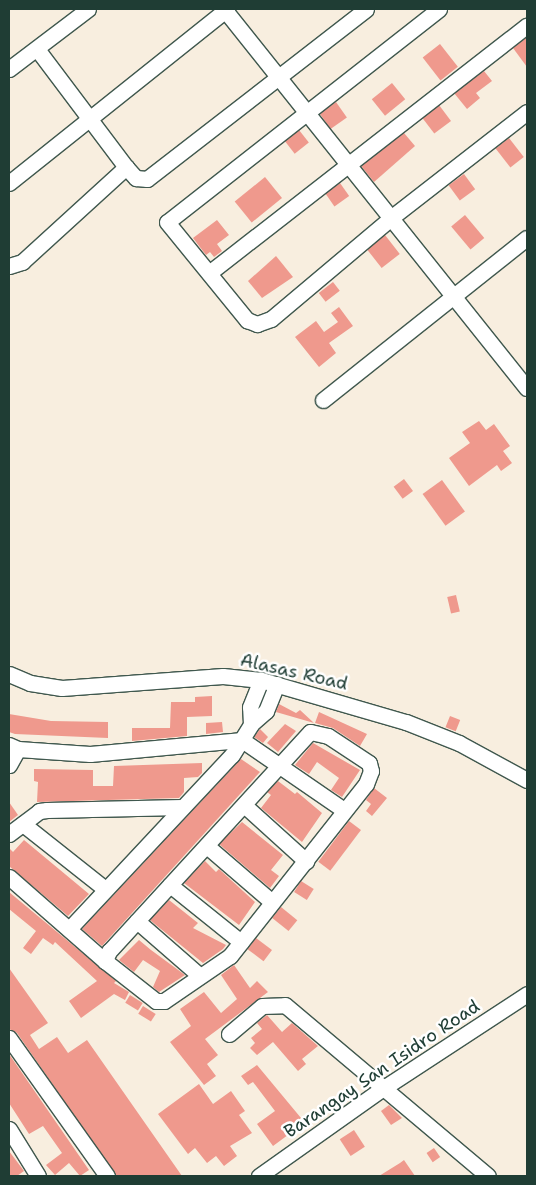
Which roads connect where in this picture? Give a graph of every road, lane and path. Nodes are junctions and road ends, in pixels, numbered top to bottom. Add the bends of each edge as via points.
1 (88, 9) edge
2 (225, 9) edge
3 (366, 9) edge
4 (439, 9) edge
5 (527, 25) edge
6 (37, 49) junction
7 (9, 69) edge
8 (280, 76) junction
9 (308, 112) junction
10 (527, 112) edge
11 (90, 118) junction
12 (350, 165) junction
13 (126, 167) junction
14 (9, 183) edge
15 (392, 217) junction
16 (527, 238) edge
17 (9, 266) edge
18 (209, 273) junction
19 (453, 296) junction
20 (527, 388) edge
21 (323, 400) dead end
22 (9, 674) edge
23 (261, 680) junction
24 (278, 684) junction
25 (251, 724) junction
26 (242, 740) junction
27 (14, 747) edge
28 (279, 764) junction
29 (9, 765) edge
30 (527, 780) edge
31 (244, 805) junction
32 (182, 807) junction
33 (344, 810) junction
34 (23, 824) junction
35 (9, 834) edge
36 (208, 846) junction
37 (306, 861) junction
38 (9, 877) edge
39 (170, 885) junction
40 (105, 889) junction
41 (272, 902) junction
42 (137, 921) junction
43 (69, 929) junction
44 (241, 942) junction
45 (106, 961) junction
46 (199, 975) junction
47 (527, 994) edge
48 (230, 1034) dead end
49 (9, 1038) edge
50 (382, 1089) junction
51 (9, 1129) edge
52 (38, 1176) edge
53 (107, 1176) edge
54 (259, 1176) edge
55 (488, 1176) edge

1 - 6 street
2 - 8 street
2 - 11 street
3 - 8 street
4 - 9 street
5 - 12 street
6 - 7 street
6 - 11 street
8 - 9 street
8 - 13 street via 154,176 141,179
9 - 12 street
9 - 18 street via 167,222
10 - 15 street
11 - 13 street
11 - 14 street
12 - 15 street
12 - 18 street
13 - 17 street via 22,262
15 - 18 street via 264,323 247,320
15 - 19 street
16 - 19 street
19 - 20 street
19 - 21 street
22 - 23 street, Alasas Road via 30,683 62,688 208,676
23 - 24 street, Alasas Road
23 - 25 street via 250,707
24 - 25 street via 266,711
24 - 30 street, Alasas Road via 406,722 459,744
25 - 26 street
26 - 27 street via 90,754
26 - 28 street
26 - 32 street
27 - 29 street
28 - 31 street
28 - 33 street
28 - 33 street via 310,732 328,736 362,755 371,771 366,784
31 - 36 street
31 - 37 street
32 - 34 street via 47,810 39,811
32 - 40 street
33 - 37 street
34 - 35 street
34 - 40 street
36 - 39 street
36 - 41 street
37 - 41 street
38 - 43 street
39 - 42 street
39 - 44 street
40 - 43 street
41 - 44 street
42 - 45 street via 109,951
42 - 46 street
43 - 45 street
44 - 46 street via 230,956
45 - 46 street via 160,1002
47 - 50 street, Barangay San Isidro Road
48 - 50 street via 262,1006 285,1005
49 - 53 street
50 - 54 street, Barangay San Isidro Road
50 - 55 street
51 - 52 street

